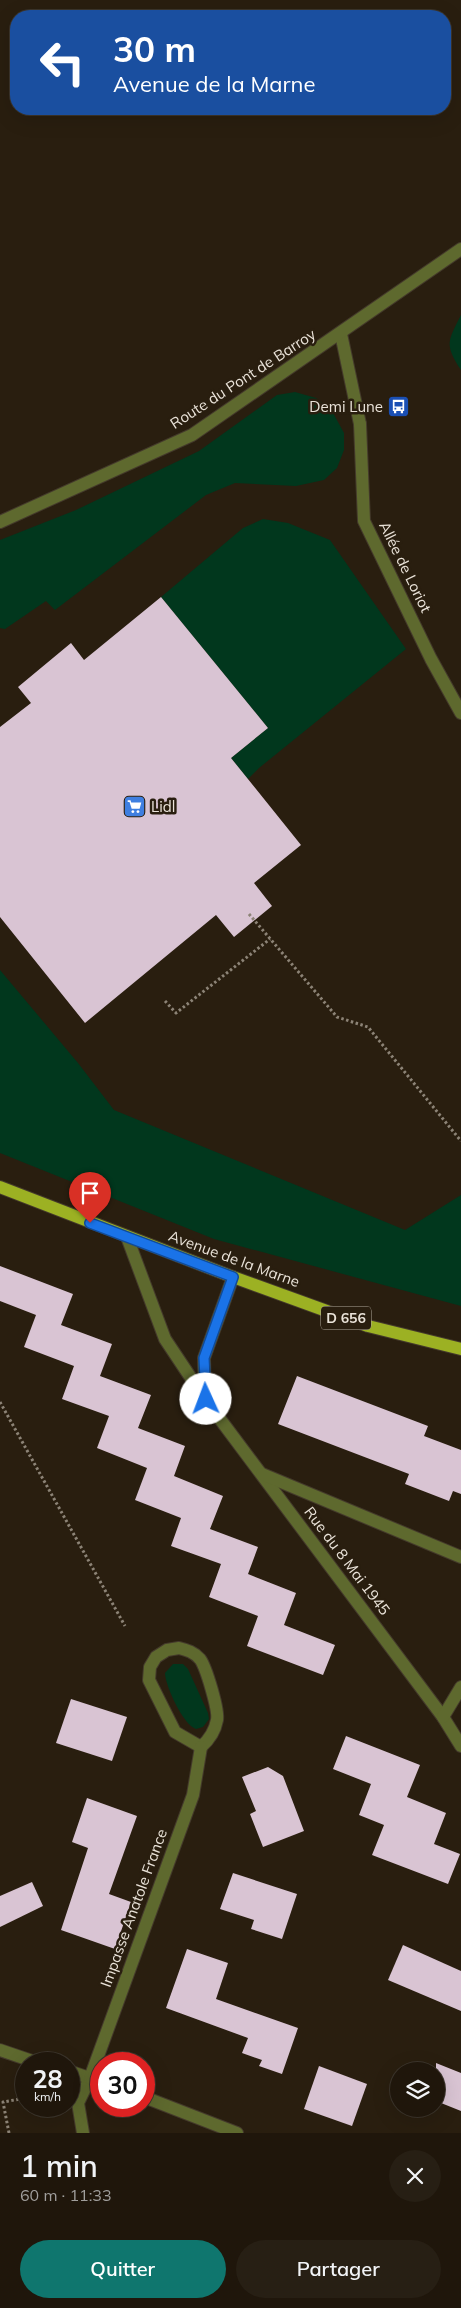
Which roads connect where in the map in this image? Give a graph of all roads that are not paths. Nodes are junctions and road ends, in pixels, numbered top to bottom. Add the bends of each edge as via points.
1 (461, 249) edge
2 (342, 334) junction
3 (0, 522) edge
4 (461, 714) edge
5 (0, 1187) edge
6 (127, 1237) junction
7 (233, 1277) junction
8 (461, 1349) edge
9 (206, 1399) junction
10 (261, 1474) junction
11 (461, 1557) edge
12 (461, 1687) edge
13 (444, 1717) junction
14 (461, 1746) edge
15 (201, 1747) junction
16 (0, 2050) edge
17 (106, 2052) edge
18 (15, 2055) edge
19 (90, 2088) edge
20 (155, 2101) edge
21 (83, 2133) edge
22 (237, 2133) edge

1 - 2 street, Route du Pont de Barroy
2 - 3 street, Route du Pont de Barroy via 192,435
2 - 4 street, Allée de Loriot via 360,424 364,521
5 - 6 main road, Avenue de la Marne / D 656
6 - 7 main road, Avenue de la Marne / D 656
6 - 9 street, Rue du 8 Mai 1945 via 165,1339
7 - 8 main road, Avenue de la Marne / D 656 via 368,1326
7 - 9 street via 204,1358
9 - 10 street, Rue du 8 Mai 1945
10 - 11 street, Rue du 8 Mai 1945
10 - 13 street, Rue du 8 Mai 1945
12 - 13 street
13 - 14 street, Rue du 8 Mai 1945
15 - 15 street, Impasse Anatole France via 215,1730 218,1718 214,1696 200,1660 191,1651 179,1648 166,1650 156,1656 150,1667 149,1680 175,1732
15 - 17 street, Impasse Anatole France via 193,1795
16 - 18 street
19 - 21 street, Impasse Anatole France via 78,2103
20 - 22 street

